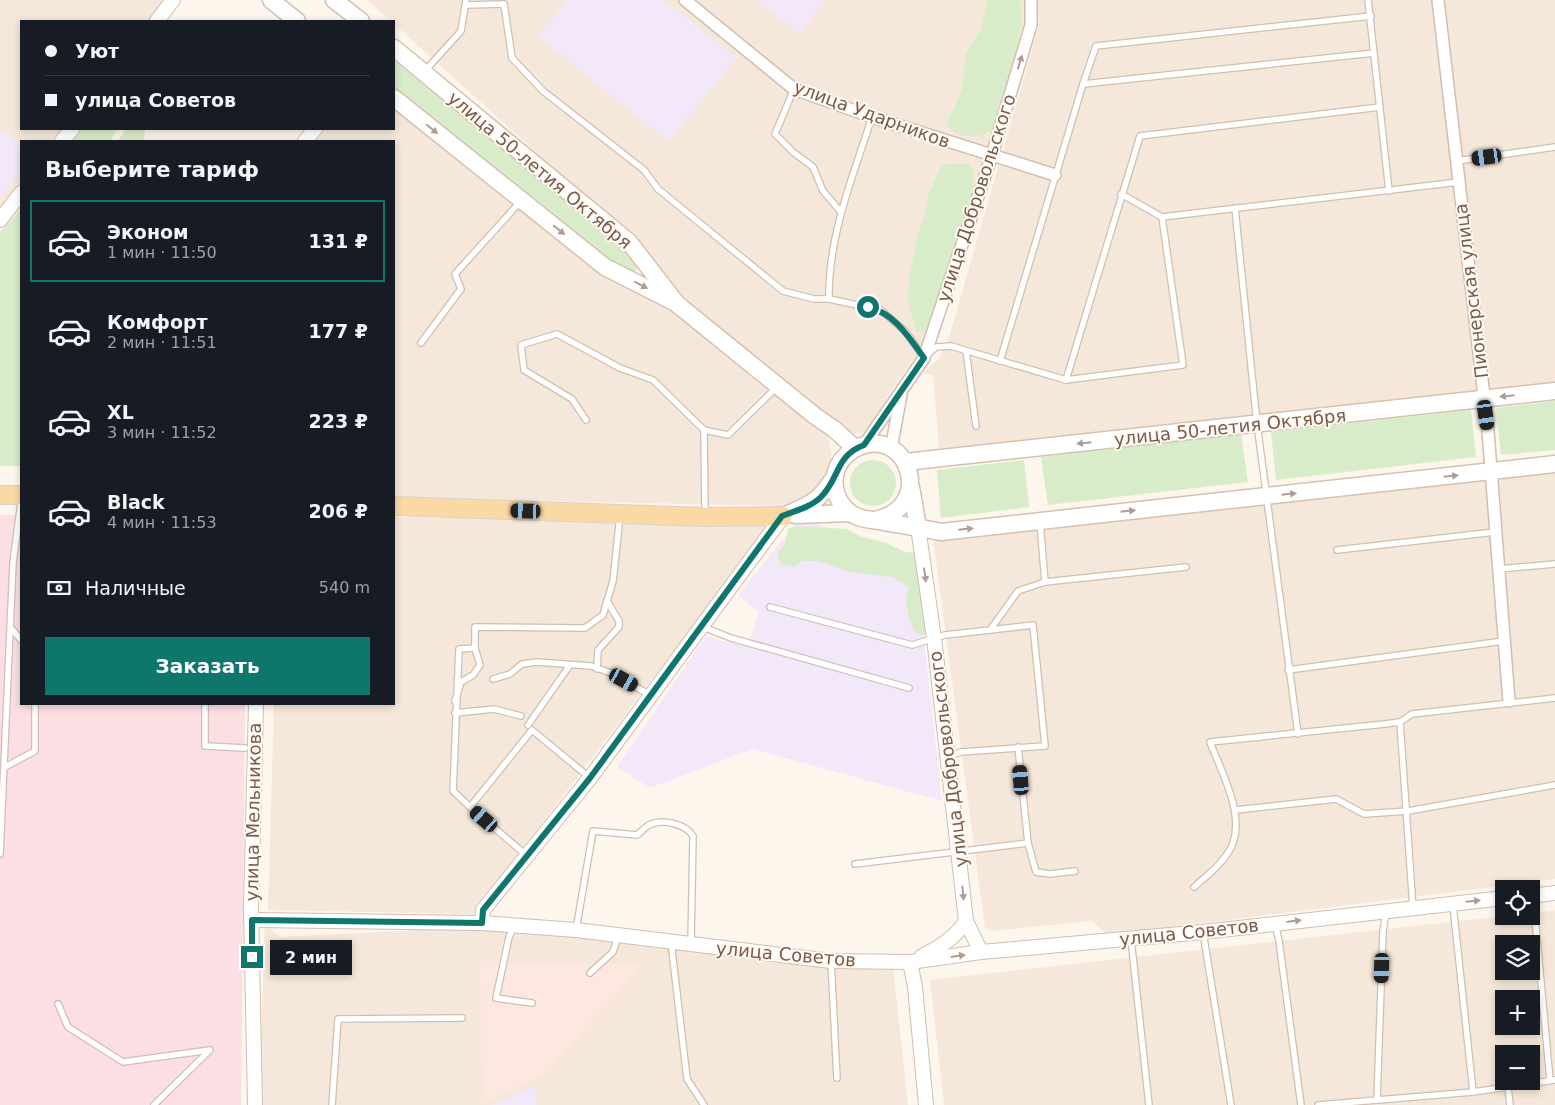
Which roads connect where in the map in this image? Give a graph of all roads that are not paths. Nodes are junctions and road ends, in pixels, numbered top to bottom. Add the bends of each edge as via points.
1 (173, 0) edge
2 (271, 0) edge
3 (685, 0) edge
4 (1031, 0) edge
5 (1368, 0) edge
6 (1438, 0) edge
7 (342, 2) edge
8 (466, 2) edge
9 (1371, 16) junction
10 (157, 20) edge
11 (296, 20) edge
12 (360, 20) edge
13 (395, 49) edge
14 (1374, 53) junction
15 (424, 72) junction
16 (1083, 84) junction
17 (794, 89) junction
18 (395, 99) edge
19 (1380, 107) junction
20 (872, 117) junction
21 (71, 130) edge
22 (314, 130) edge
23 (63, 140) edge
24 (306, 140) edge
25 (1555, 147) edge
26 (992, 155) junction
27 (1456, 161) junction
28 (1055, 175) junction
29 (1459, 182) junction
30 (1389, 191) junction
31 (20, 194) edge
32 (1121, 194) junction
33 (522, 200) junction
34 (1236, 208) junction
35 (841, 212) junction
36 (1162, 217) junction
37 (0, 220) edge
38 (829, 299) junction
39 (677, 304) junction
40 (421, 343) dead end
41 (966, 351) junction
42 (924, 358) junction
43 (1000, 361) junction
44 (1066, 380) junction
45 (779, 385) junction
46 (902, 389) junction
47 (1555, 391) edge
48 (1484, 399) junction
49 (815, 416) junction
50 (586, 420) dead end
51 (1257, 424) junction
52 (976, 426) dead end
53 (704, 430) junction
54 (859, 447) junction
55 (891, 449) junction
56 (842, 460) junction
57 (905, 462) junction
58 (1555, 464) edge
59 (1492, 471) junction
60 (835, 476) junction
61 (910, 485) junction
62 (0, 495) edge
63 (20, 495) edge
64 (1266, 496) junction
65 (395, 506) edge
66 (20, 510) edge
67 (850, 513) junction
68 (620, 514) junction
69 (782, 516) junction
70 (705, 517) junction
71 (874, 520) junction
72 (1039, 521) junction
73 (918, 527) junction
74 (1495, 532) junction
75 (1337, 550) dead end
76 (13, 563) junction
77 (20, 563) edge
78 (1555, 565) edge
79 (1186, 568) dead end
80 (1499, 569) junction
81 (1045, 582) junction
82 (607, 601) junction
83 (770, 607) dead end
84 (701, 626) junction
85 (12, 628) junction
86 (990, 630) junction
87 (934, 638) junction
88 (20, 639) edge
89 (1505, 641) junction
90 (475, 648) junction
91 (570, 665) junction
92 (597, 669) junction
93 (1288, 670) junction
94 (493, 679) dead end
95 (909, 688) dead end
96 (650, 695) junction
97 (1555, 698) edge
98 (455, 701) junction
99 (1509, 701) junction
100 (35, 705) edge
101 (205, 705) edge
102 (256, 705) edge
103 (455, 713) junction
104 (521, 716) dead end
105 (1400, 722) junction
106 (528, 725) dead end
107 (1298, 734) junction
108 (245, 748) dead end
109 (1018, 748) junction
110 (948, 756) junction
111 (5, 767) junction
112 (590, 778) junction
113 (1555, 785) edge
114 (470, 807) junction
115 (1236, 810) junction
116 (1408, 812) junction
117 (1028, 843) junction
118 (960, 852) junction
119 (0, 854) edge
120 (526, 855) junction
121 (856, 864) dead end
122 (1075, 871) dead end
123 (1194, 887) dead end
124 (1555, 894) edge
125 (1540, 895) edge
126 (1495, 899) edge
127 (1453, 903) junction
128 (1413, 908) junction
129 (1386, 910) junction
130 (252, 920) junction
131 (966, 921) junction
132 (482, 923) junction
133 (1274, 923) junction
134 (515, 925) junction
135 (1535, 925) edge
136 (576, 930) junction
137 (1204, 932) junction
138 (618, 936) junction
139 (1131, 939) junction
140 (671, 942) junction
141 (690, 945) junction
142 (981, 952) junction
143 (831, 961) junction
144 (910, 962) junction
145 (590, 973) dead end
146 (532, 1003) dead end
147 (58, 1004) dead end
148 (462, 1018) dead end
149 (837, 1078) dead end
150 (1553, 1080) edge
151 (1540, 1082) edge
152 (1495, 1089) edge
153 (1508, 1090) edge
154 (1473, 1092) junction
155 (1377, 1100) junction
156 (154, 1105) edge
157 (255, 1105) edge
158 (332, 1105) edge
159 (704, 1105) edge
160 (926, 1105) edge
161 (1149, 1105) edge
162 (1231, 1105) edge
163 (1301, 1105) edge
164 (1318, 1105) edge
165 (1510, 1105) edge

1 - 10 street
2 - 11 main road
3 - 17 street, улица Ударников
26 -> 4 street, улица Добровольского via 1031,25
5 - 9 lane
6 - 27 street, Пионерская улица
7 - 12 main road
8 - 15 lane via 461,31
8 - 38 lane via 504,4 512,58 543,91 644,170 658,189 782,290 814,299
9 - 14 lane
9 - 16 lane via 1096,46
13 - 15 main road, улица 50-летия Октября
14 - 16 lane
14 - 19 lane
15 - 39 main road, улица 50-летия Октября via 629,242
16 - 28 lane
17 - 20 street, улица Ударников
17 - 35 lane via 776,134 813,167 823,191
18 -> 33 main road, улица 50-летия Октября
19 - 30 lane
19 - 32 lane via 1140,136
20 - 26 street, улица Ударников
20 - 35 lane
21 - 23 street
22 - 24 street
25 - 27 lane
26 - 28 street, улица Ударников
26 - 42 street, улица Добровольского
27 - 29 street, Пионерская улица
28 - 43 lane
29 - 30 lane
29 - 48 street, Пионерская улица
30 - 34 lane
31 - 37 street
32 - 36 lane
32 - 44 lane
33 -> 39 main road, улица 50-летия Октября via 605,267
33 - 40 lane via 455,274 461,289
34 - 36 lane
34 - 51 lane
35 - 38 lane via 829,276
36 - 44 lane via 1182,365
38 - 42 lane via 881,310 906,332
39 - 45 main road, улица 50-летия Октября
41 - 42 lane via 951,346 936,347
41 - 43 lane
41 - 52 lane
42 - 46 street, улица Добровольского
43 - 44 lane
45 - 49 main road, улица 50-летия Октября
45 - 53 lane via 728,435
46 - 54 street, улица Добровольского
46 - 55 street
47 -> 48 main road, улица 50-летия Октября
48 - 51 main road, улица 50-летия Октября
48 - 59 street, Пионерская улица
49 - 54 main road
49 - 56 main road via 829,434
50 - 53 lane via 572,399 524,370 521,345 556,334 620,368 653,380
51 -> 57 main road, улица 50-летия Октября
51 - 64 lane
53 - 70 lane
54 - 55 main road via 877,444
54 - 56 main road
55 - 57 main road
56 - 60 main road
57 - 61 main road
58 - 59 main road
64 -> 59 main road
59 - 74 street, Пионерская улица
60 - 67 main road via 838,497
60 - 69 main road via 820,498
61 - 71 main road via 901,507 886,518
61 - 73 main road
62 - 63 main road
72 -> 64 main road
64 - 93 lane
65 - 68 main road
66 - 76 lane
67 - 69 main road
67 - 71 main road
68 - 70 main road
68 - 82 lane via 613,581
69 - 70 main road
69 - 84 street
71 - 73 main road
73 -> 72 main road via 941,532
72 - 81 lane
73 -> 87 street, улица Добровольского
74 - 75 lane
74 - 80 street, Пионерская улица
76 - 77 lane
76 - 85 lane
78 - 80 lane
79 - 81 lane
80 - 89 street, Пионерская улица
81 - 86 lane via 1018,591
82 - 90 lane via 602,615 585,628 475,627
82 - 92 lane via 619,621 619,627 598,650
83 - 87 lane via 912,645
84 - 95 lane via 731,638
84 - 96 street
85 - 88 lane
85 - 111 lane
86 - 87 lane
86 - 109 lane via 1033,625 1045,746
87 - 110 street, улица Добровольского
89 - 93 lane
89 - 99 street, Пионерская улица
90 - 98 lane via 480,665 462,682
90 - 98 lane via 459,648
91 - 92 lane
91 - 94 lane via 522,664 510,674
91 - 106 lane
92 - 96 lane via 611,673
93 - 107 lane
96 - 112 street
97 - 99 lane
98 - 103 lane
99 - 105 lane via 1412,714
100 - 111 lane via 35,750
101 - 108 lane via 206,746
102 - 130 street, улица Мельникова
103 - 104 lane via 494,709
103 - 114 lane via 453,790
105 - 107 lane
105 - 116 lane
107 - 115 lane via 1210,742
109 - 110 lane
109 - 117 lane
110 - 118 street, улица Добровольского
111 - 119 lane
112 - 114 lane via 532,730
112 - 120 street
113 - 116 lane
114 - 120 lane
115 - 116 lane via 1336,799 1364,814
115 - 123 lane via 1233,843 1216,867
116 - 128 lane
117 - 118 lane
117 - 122 lane via 1036,872
118 - 121 lane
118 -> 131 street, улица Добровольского
120 - 132 street via 483,910
124 - 125 street
127 -> 126 street, улица Советов
127 - 128 street, улица Советов
127 - 154 lane
128 - 129 street, улица Советов
133 -> 129 street, улица Советов
129 - 155 lane
130 - 132 street, улица Советов
130 - 157 street
131 - 142 street
131 - 144 street via 959,932 938,949
132 - 134 street, улица Советов
133 - 137 street, улица Советов
133 - 163 lane
134 - 136 street, улица Советов
134 - 146 lane via 509,937 496,998
135 - 150 lane
136 - 138 street, улица Советов
136 - 141 lane via 593,831 637,835 650,824 668,822 683,826 693,836
137 - 139 street, улица Советов
137 - 162 lane
138 - 140 street, улица Советов
138 - 145 lane via 612,952
139 - 142 street, улица Советов
139 - 161 lane
140 - 141 street, улица Советов
140 - 159 lane via 687,1079
141 - 143 street, улица Советов
144 -> 142 street, улица Советов
143 - 144 street, улица Советов
143 - 149 lane
144 - 160 street via 916,987
147 - 156 lane via 68,1027 123,1062 210,1050
148 - 158 lane via 338,1019
150 - 151 lane
152 - 154 lane
153 - 165 lane
154 - 155 lane
155 - 164 lane

